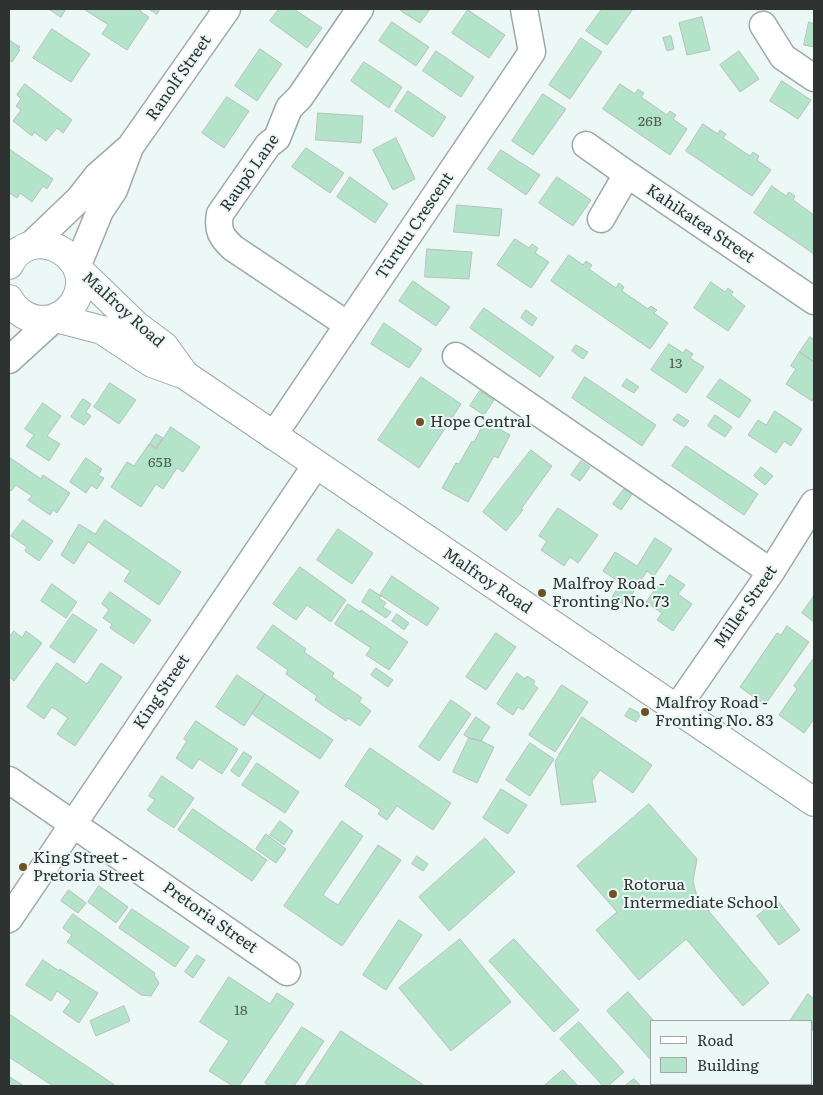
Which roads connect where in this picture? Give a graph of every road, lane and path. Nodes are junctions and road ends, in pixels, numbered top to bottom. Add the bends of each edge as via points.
1 (227, 9) edge
2 (360, 9) edge
3 (524, 9) edge
4 (763, 25) dead end
5 (814, 78) edge
6 (586, 145) dead end
7 (130, 147) junction
8 (627, 174) junction
9 (601, 219) dead end
10 (23, 242) edge
11 (9, 265) edge
12 (77, 268) junction
13 (9, 299) edge
14 (814, 301) edge
15 (56, 318) junction
16 (348, 325) junction
17 (456, 356) dead end
18 (9, 360) edge
19 (185, 375) junction
20 (273, 436) junction
21 (316, 465) junction
22 (814, 503) edge
23 (771, 572) junction
24 (676, 708) junction
25 (9, 780) edge
26 (814, 802) edge
27 (74, 823) junction
28 (9, 920) edge
29 (287, 972) dead end

1 - 7 street, Ranolf Street
2 - 16 street, Raupō Lane via 300,97 289,108 277,138 268,145 220,214 218,224 219,232 233,248
3 - 16 street, Tūrutu Crescent via 532,52
4 - 5 street via 783,57
6 - 8 street, Kahikatea Street
7 - 10 street, Ranolf Street via 97,176 79,199
7 - 12 street, Ranolf Street via 114,190 100,211
8 - 9 street
8 - 14 street, Kahikatea Street
10 - 11 main road
10 - 12 main road, Malfroy Road via 58,248 66,252
12 - 15 main road via 80,278 77,297 72,306
12 - 19 main road, Malfroy Road via 137,326 164,346
13 - 15 main road, Malfroy Road via 26,316 46,320
15 - 18 street
15 - 19 main road, Malfroy Road via 102,330 152,363
16 - 20 street, Tūrutu Crescent
17 - 23 street
19 - 20 main road, Malfroy Road
20 - 21 main road, Malfroy Road
21 - 24 main road, Malfroy Road
21 - 27 street, King Street
22 - 23 street, Miller Street
23 - 24 street, Miller Street
24 - 26 main road, Malfroy Road
25 - 27 street, Pretoria Street
27 - 28 street, King Street
27 - 29 street, Pretoria Street

